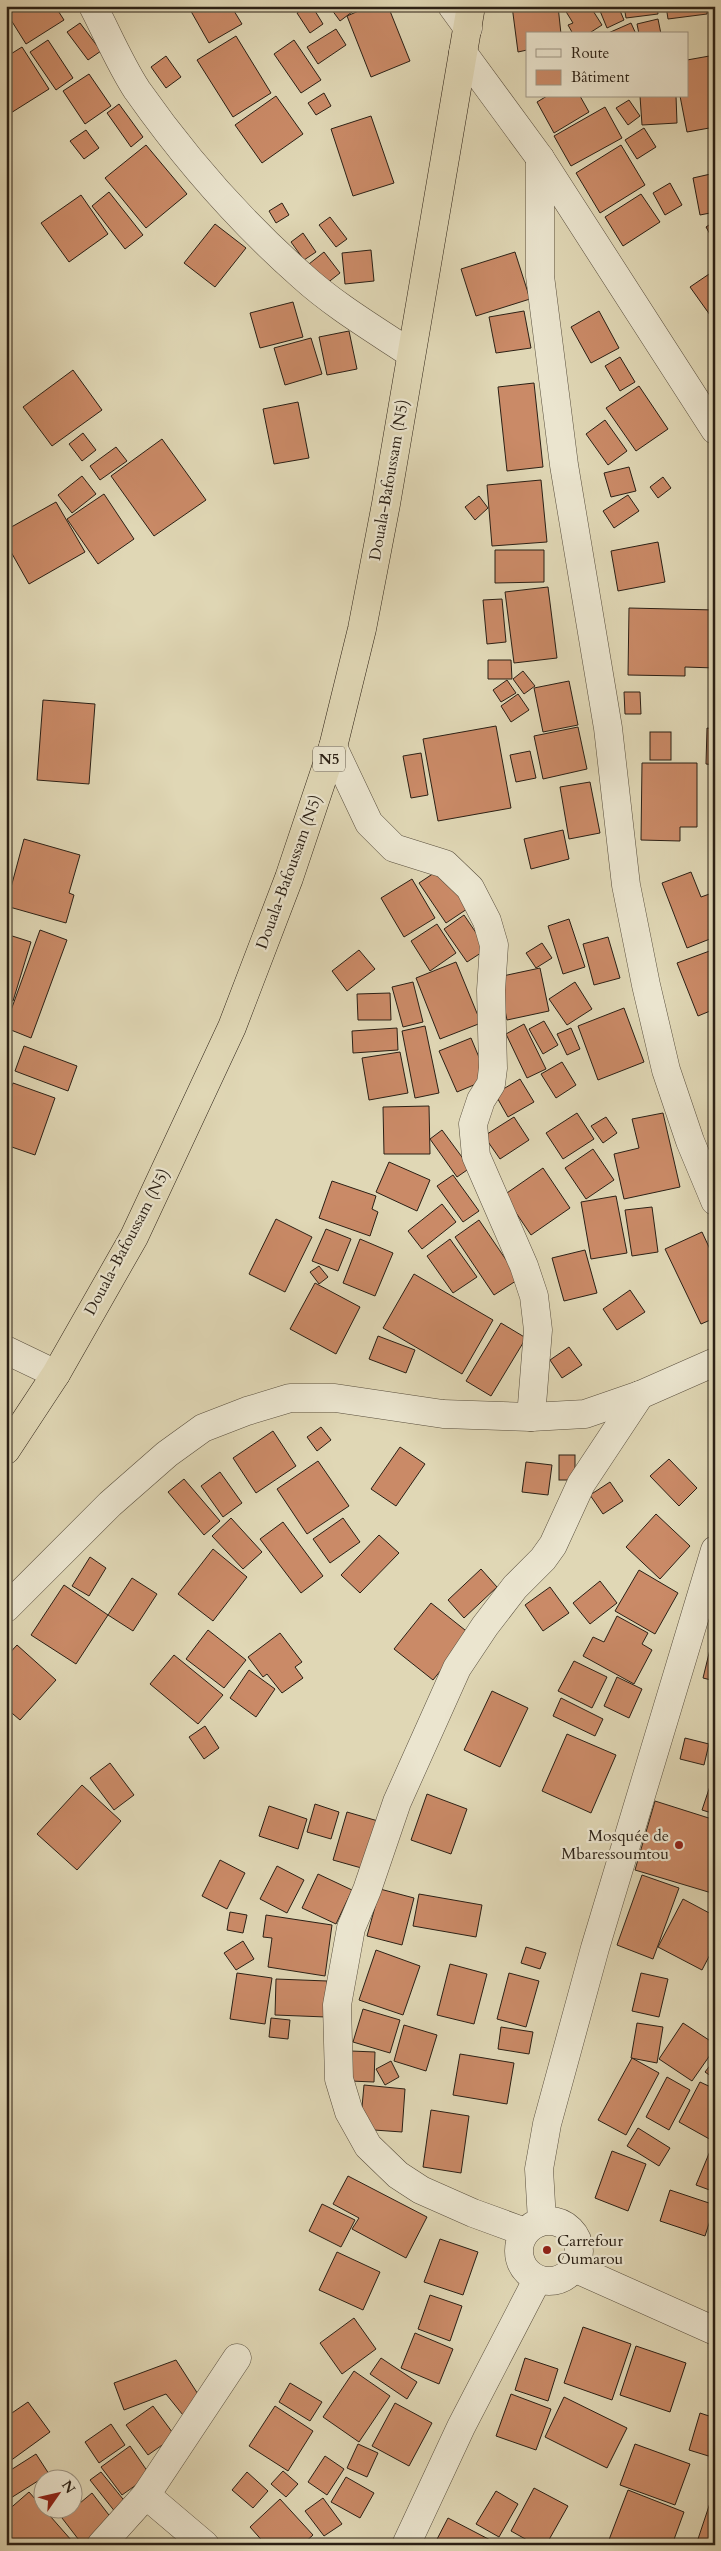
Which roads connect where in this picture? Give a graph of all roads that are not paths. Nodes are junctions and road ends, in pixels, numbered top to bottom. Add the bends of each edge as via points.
1 (93, 6) edge
2 (452, 6) edge
3 (467, 29) edge
4 (540, 158) junction
5 (410, 353) junction
6 (715, 430) edge
7 (333, 747) junction
8 (715, 1201) edge
9 (6, 1350) edge
10 (715, 1362) edge
11 (56, 1374) junction
12 (640, 1395) junction
13 (532, 1417) junction
14 (6, 1450) edge
15 (715, 1550) edge
16 (6, 1608) edge
17 (533, 2227) junction
18 (574, 2268) junction
19 (537, 2280) junction
20 (715, 2331) edge
21 (237, 2358) dead end
22 (146, 2495) junction
23 (101, 2545) edge
24 (205, 2545) edge
25 (406, 2545) edge

1 - 5 street via 137,88 198,167 264,240 304,278
2 - 3 street
3 - 4 street
3 - 5 highway, Douala-Bafoussam (N5) / N5
4 - 6 street
4 - 8 street via 540,276 564,465 608,728 626,884 666,1070
5 - 7 highway, Douala-Bafoussam (N5) / N5 via 362,629
7 - 11 highway, Douala-Bafoussam (N5) / N5 via 289,878 232,1027 134,1236
7 - 13 street via 369,823 394,848 445,864 470,888 487,920 494,945 491,990 493,1068 491,1084 481,1100 473,1124 476,1156 534,1296 538,1330
9 - 11 street
10 - 12 street
11 - 14 highway, Douala-Bafoussam (N5) / N5
12 - 13 street via 584,1414
12 - 17 street via 580,1484 553,1545 515,1586 457,1668 397,1802 351,1928 337,2006 339,2079 349,2112 368,2146 398,2175 421,2190 473,2213
13 - 16 street via 443,1414 335,1398 290,1398 247,1411 203,1428 167,1454 110,1504
15 - 17 street via 595,1948 550,2114 539,2169
17 - 18 street via 562,2224 576,2238 579,2248
17 - 19 street via 520,2240 519,2259 523,2268
18 - 19 street via 558,2280
18 - 20 street
19 - 25 street via 461,2427
21 - 22 street
22 - 23 street
22 - 24 street

